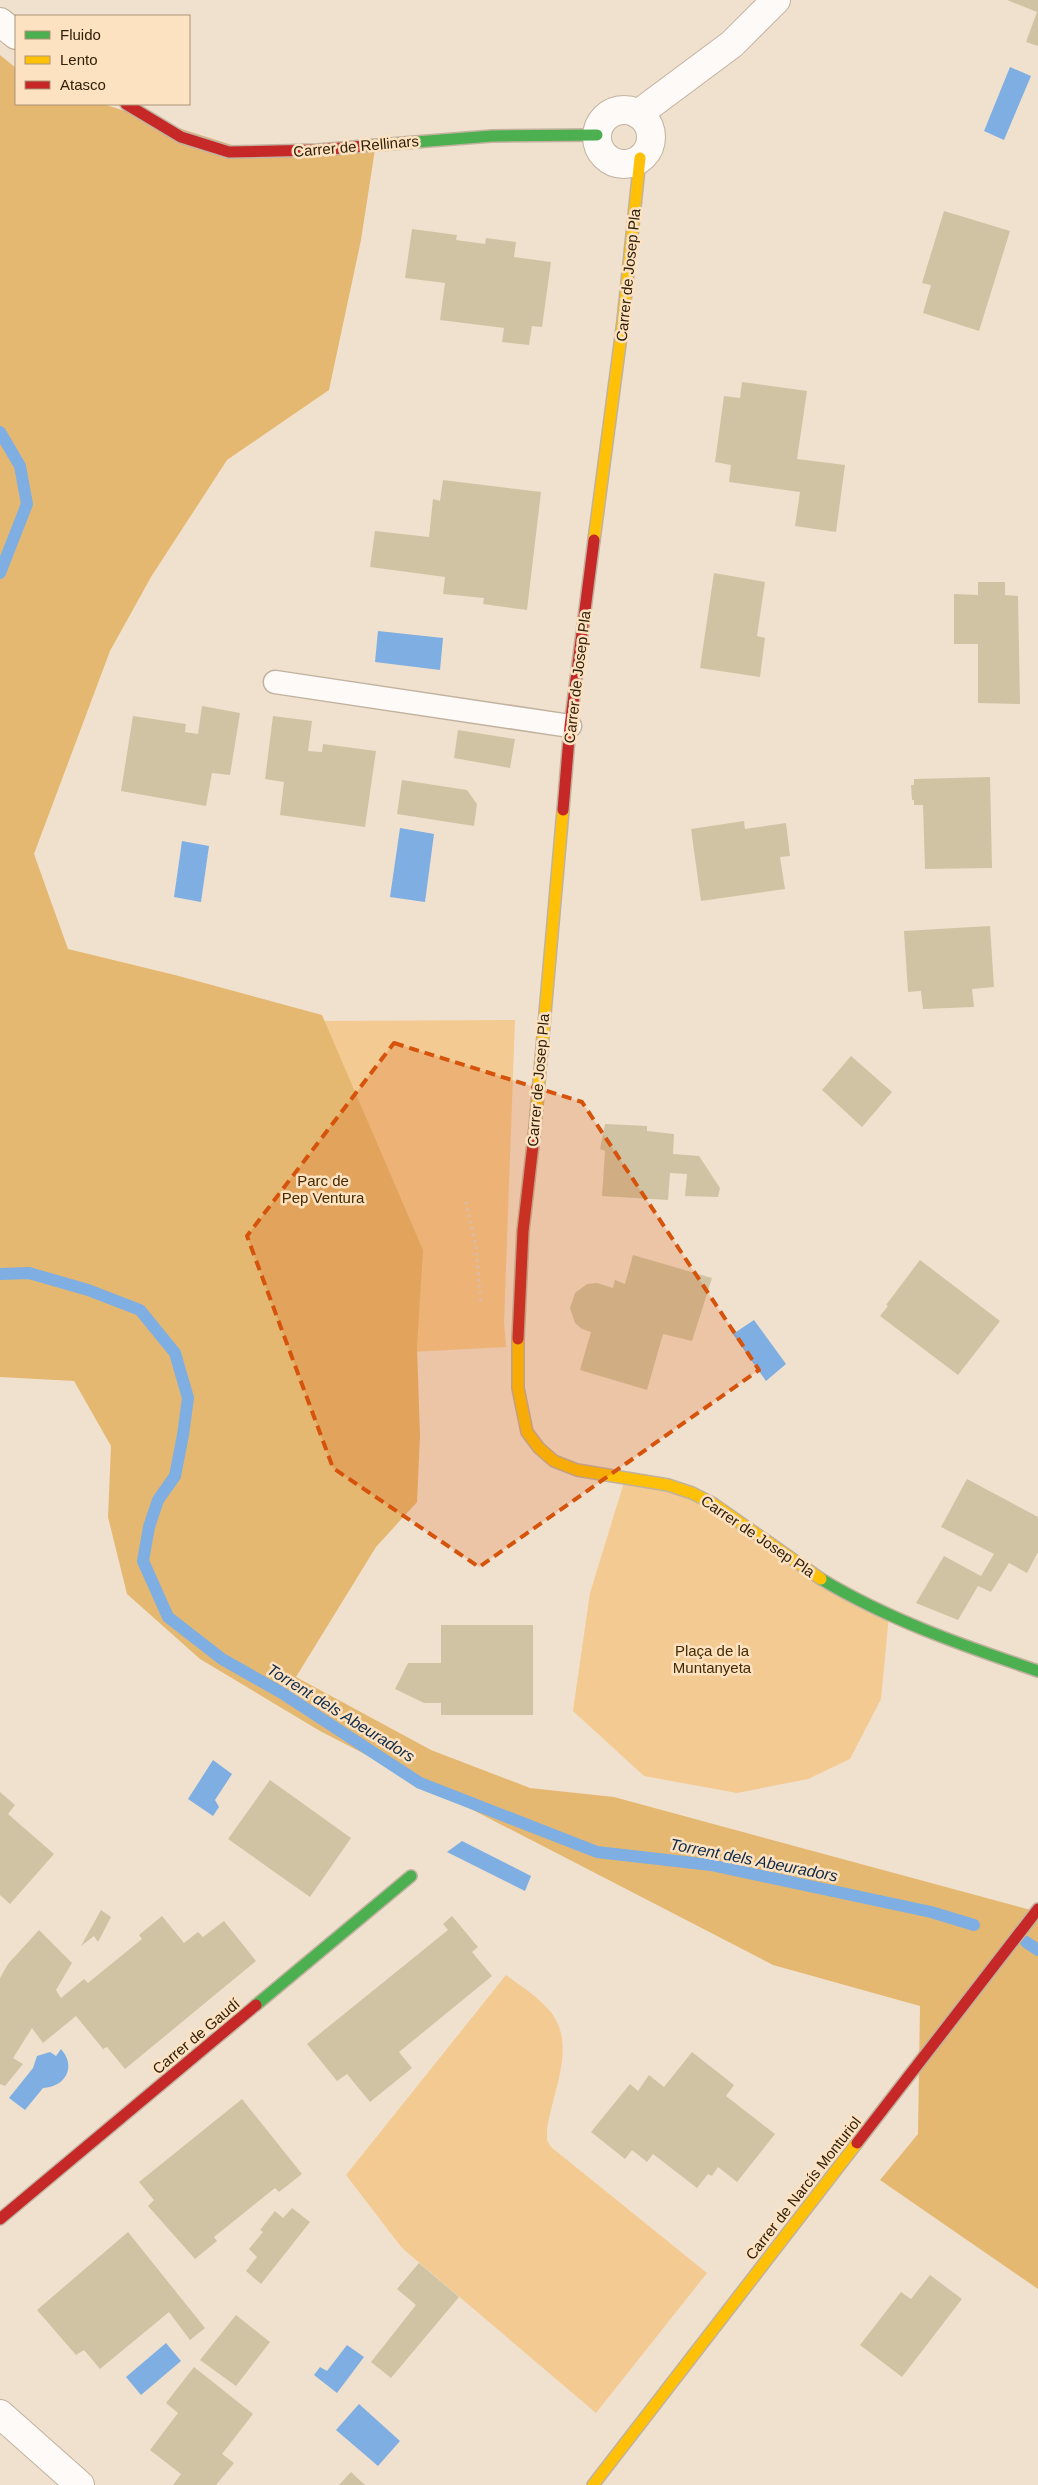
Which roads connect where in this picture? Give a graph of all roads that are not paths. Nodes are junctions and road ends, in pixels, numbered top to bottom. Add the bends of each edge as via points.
1 (776, 0) edge
2 (0, 22) edge
3 (15, 34) edge
4 (128, 105) edge
5 (638, 114) junction
6 (597, 136) junction
7 (640, 158) junction
8 (275, 682) dead end
9 (570, 726) junction
10 (1038, 1671) edge
11 (411, 1876) dead end
12 (1038, 1909) edge
13 (0, 2219) edge
14 (0, 2414) edge
15 (80, 2485) edge
16 (593, 2485) edge

1 - 5 street via 732,44
2 - 3 street
4 - 6 street, Carrer de Rellinars via 181,137 229,152 318,150 492,136
5 - 6 street via 629,111 611,114 604,119
5 - 7 street via 648,127 650,136 650,144
6 - 7 street via 602,153 616,163
7 - 9 street, Carrer de Josep Pla via 623,321
8 - 9 lane
9 - 10 street, Carrer de Josep Pla via 522,1231 518,1388 527,1432 538,1448 554,1461 577,1470 692,1492 824,1581 889,1615 963,1646
11 - 13 street, Carrer de Gaudí
12 - 16 street, Carrer de Narcís Monturiol
14 - 15 street

